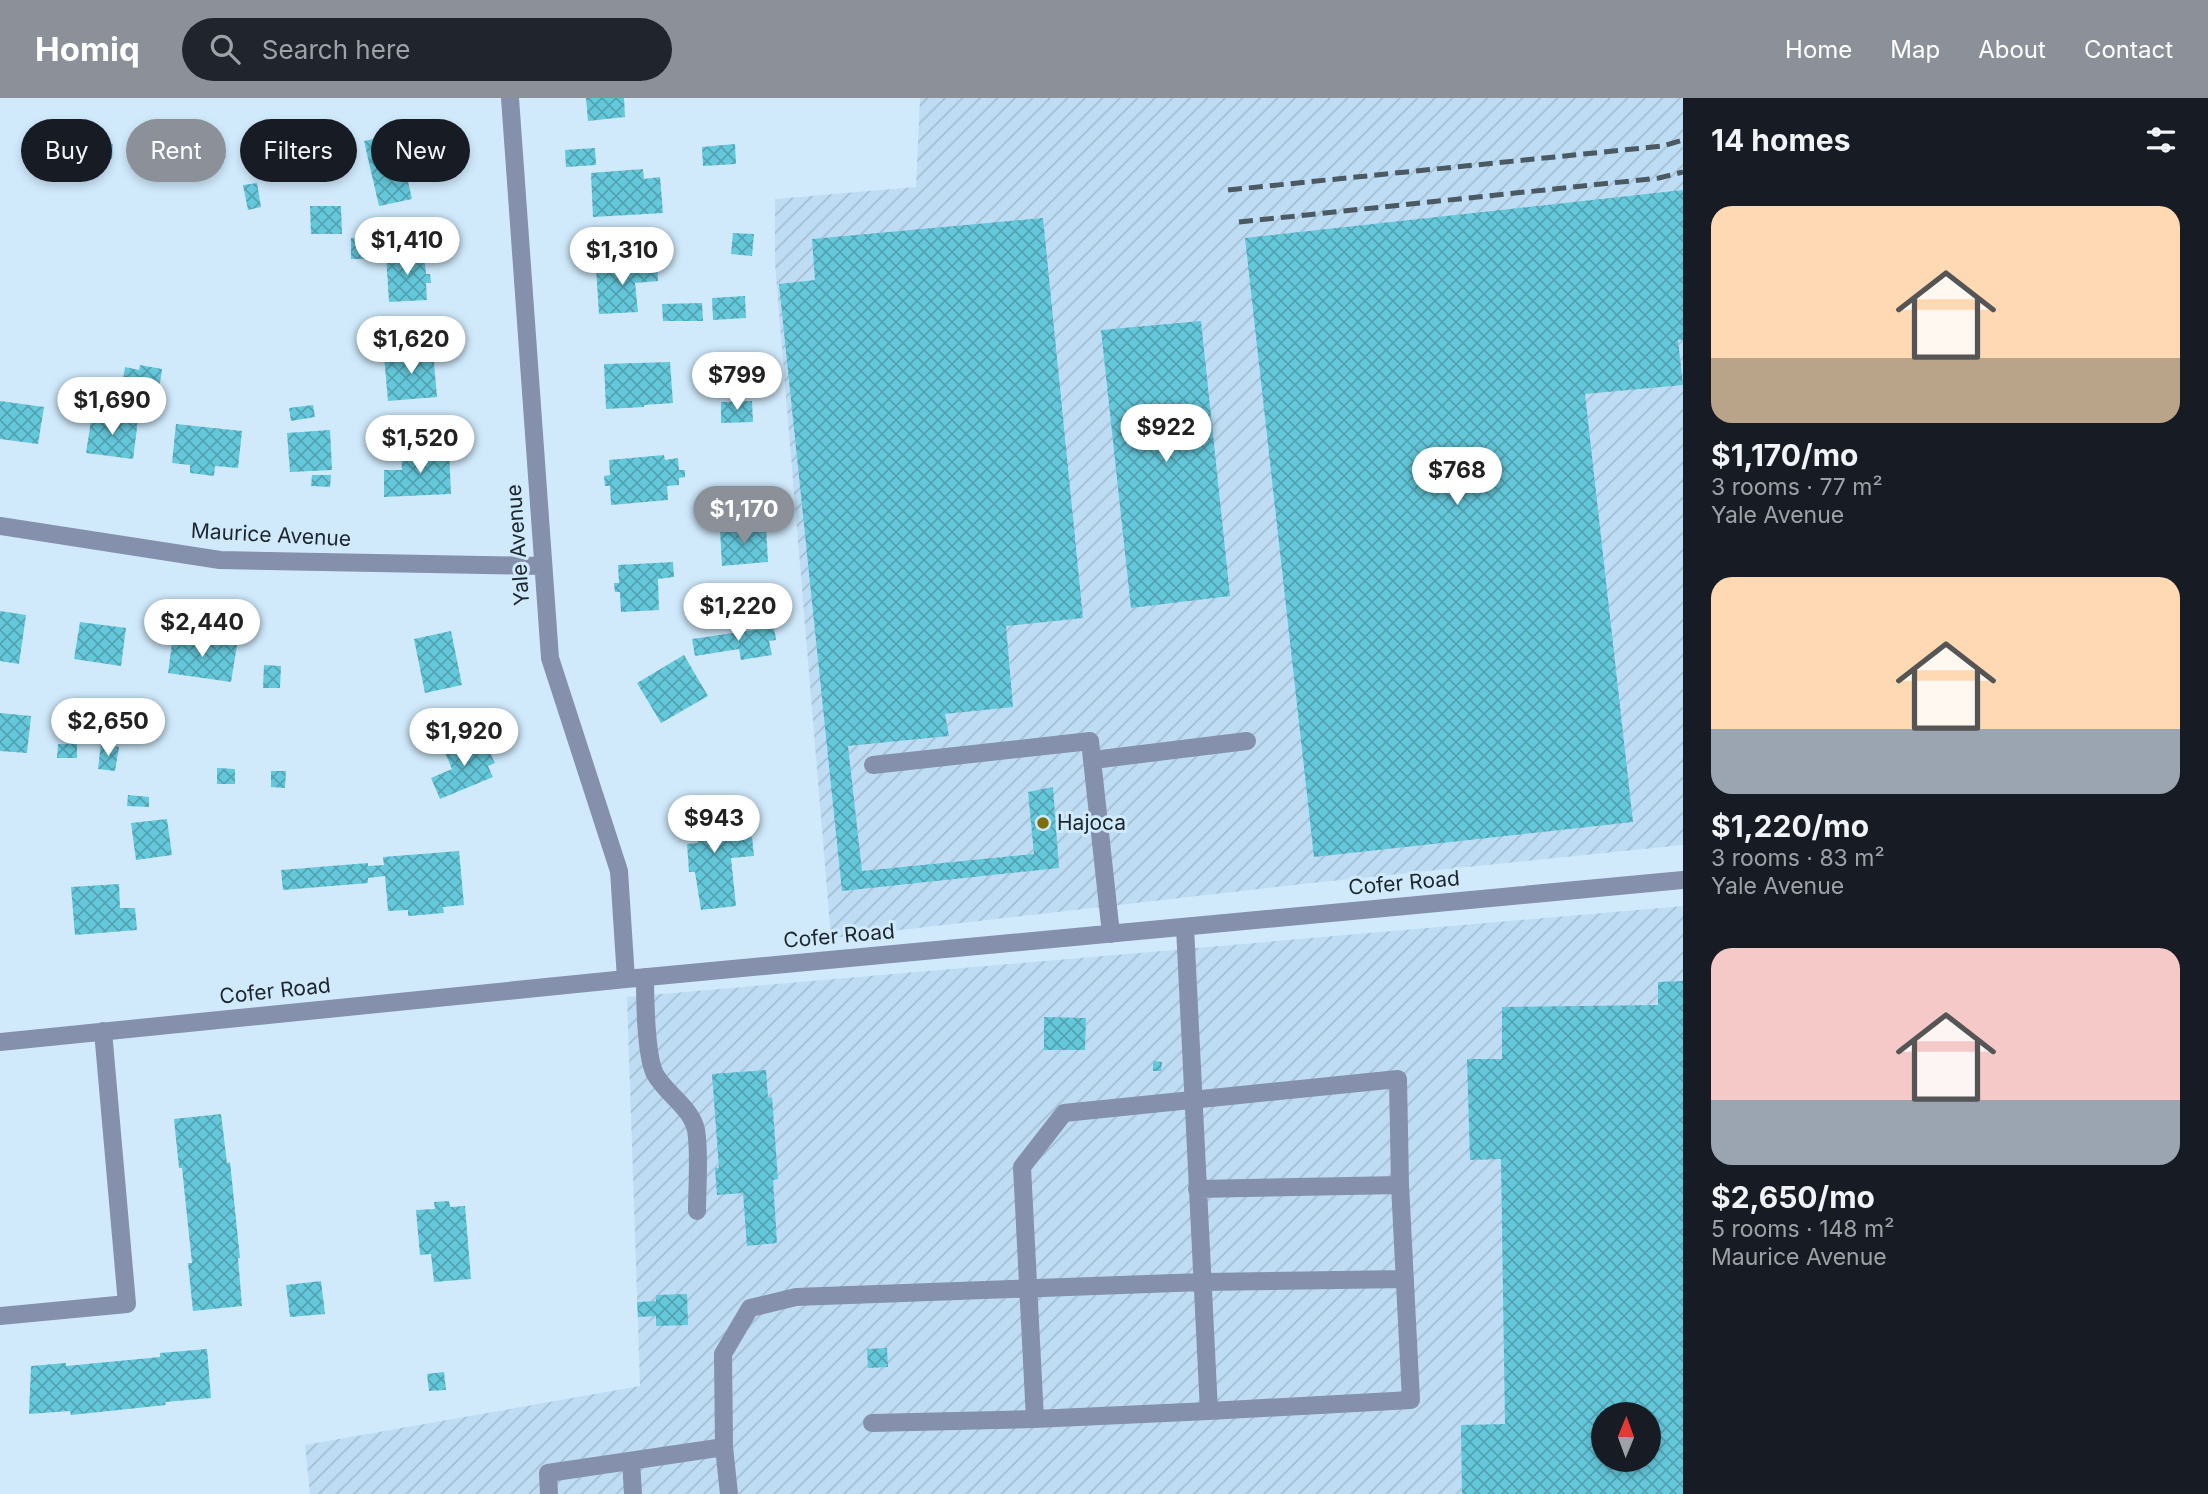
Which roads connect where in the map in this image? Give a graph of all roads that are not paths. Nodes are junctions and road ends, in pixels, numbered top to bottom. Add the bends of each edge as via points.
1 (502, 98) edge
2 (510, 107) edge
3 (0, 526) edge
4 (542, 566) junction
5 (1247, 741) dead end
6 (1093, 761) junction
7 (873, 765) dead end
8 (1683, 880) edge
9 (1185, 927) junction
10 (1111, 933) junction
11 (635, 978) junction
12 (103, 1031) junction
13 (0, 1042) edge
14 (1193, 1100) junction
15 (1400, 1185) junction
16 (1197, 1189) junction
17 (697, 1211) dead end
18 (1405, 1279) junction
19 (1202, 1282) junction
20 (1028, 1288) junction
21 (0, 1316) edge
22 (1209, 1411) junction
23 (1035, 1419) junction
24 (872, 1423) dead end
25 (724, 1447) junction
26 (631, 1461) junction
27 (549, 1494) edge
28 (633, 1494) edge
29 (729, 1494) edge

1 - 2 street
2 - 4 street, Yale Avenue
3 - 4 street, Maurice Avenue via 220,560
4 - 11 street, Yale Avenue via 550,658 619,871
5 - 6 street
6 - 7 street via 1090,741
6 - 10 street
8 - 9 street, Cofer Road
9 - 10 street, Cofer Road
9 - 14 street
10 - 11 street, Cofer Road
11 - 12 street, Cofer Road
11 - 17 street, Yale Avenue via 646,1017 652,1068 690,1115 696,1130
12 - 13 street, Cofer Road
12 - 21 street via 127,1304
14 - 15 street via 1398,1079
14 - 16 street
14 - 20 street via 1064,1113 1022,1167
15 - 16 street
15 - 18 street
16 - 19 street
18 - 19 street
18 - 22 street via 1411,1400
19 - 20 street
19 - 22 street
20 - 23 street
20 - 25 street via 796,1297 750,1308 723,1354
22 - 23 street
23 - 24 street
25 - 26 street
25 - 29 street
26 - 27 street via 548,1473
26 - 28 street

